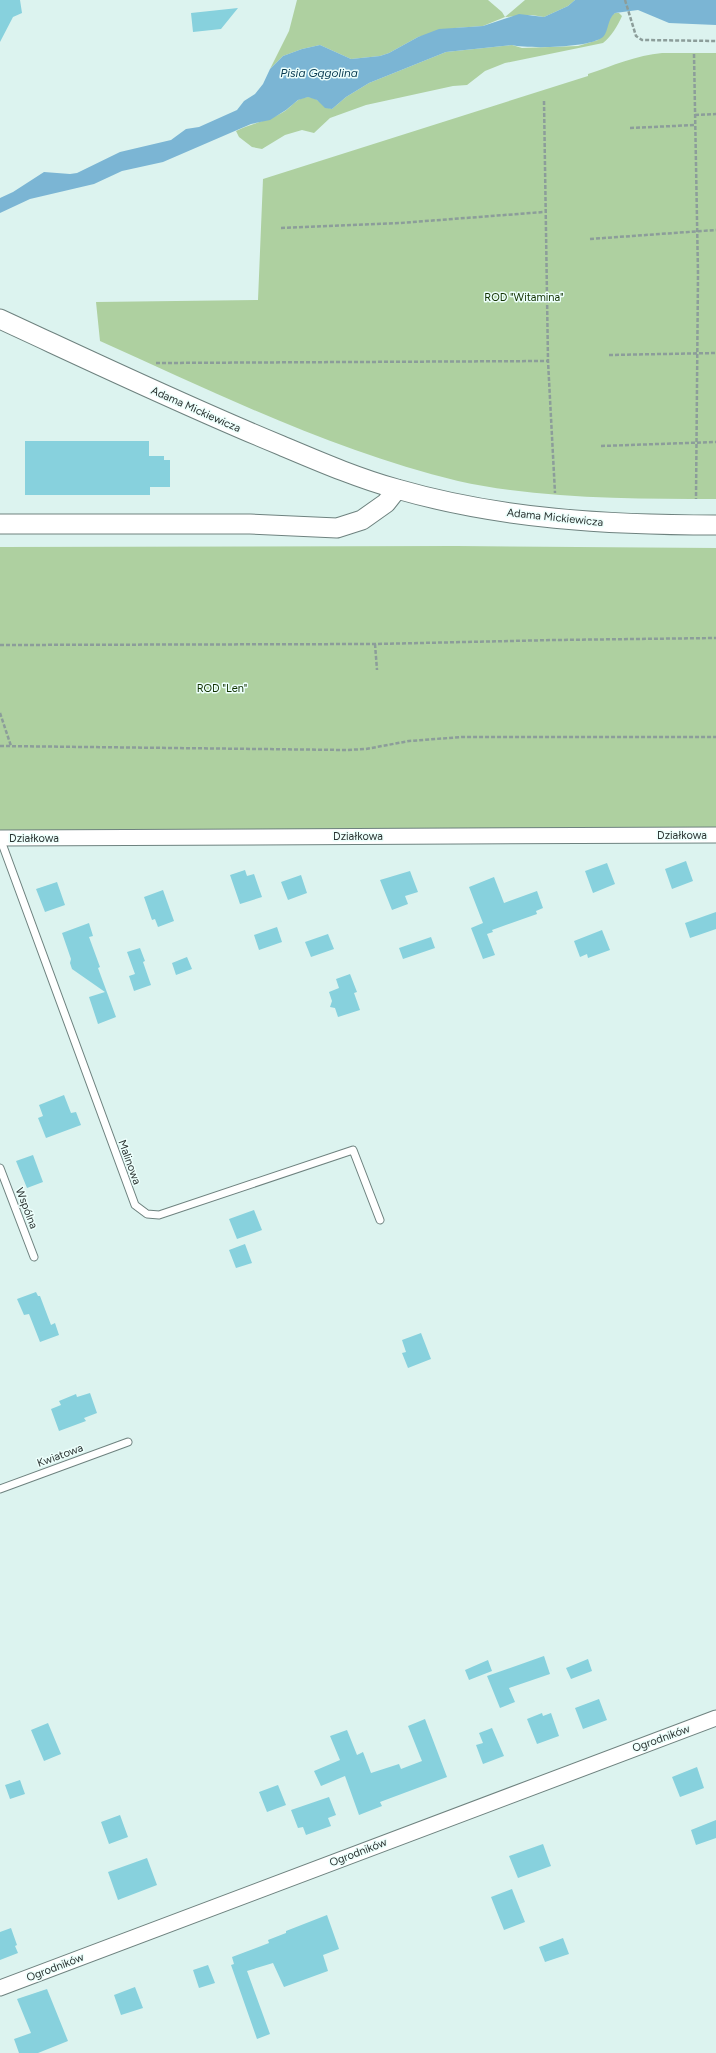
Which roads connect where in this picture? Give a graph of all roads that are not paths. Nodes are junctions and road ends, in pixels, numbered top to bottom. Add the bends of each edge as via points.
1 (0, 319) edge
2 (397, 489) junction
3 (0, 524) edge
4 (716, 525) edge
5 (716, 835) edge
6 (0, 838) edge
7 (0, 1168) edge
8 (380, 1220) dead end
9 (34, 1257) dead end
10 (128, 1442) dead end
11 (0, 1489) edge
12 (716, 1718) edge
13 (0, 1988) edge

1 - 2 street, Adama Mickiewicza via 232,426 356,477
2 - 3 street via 386,503 362,520 337,528 250,524
2 - 4 street, Adama Mickiewicza via 482,509 542,518 626,524
5 - 6 street, Działkowa
6 - 8 lane, Malinowa via 134,1205 147,1214 159,1215 353,1150
7 - 9 lane, Wspólna
10 - 11 lane, Kwiatowa
12 - 13 street, Ogrodników

